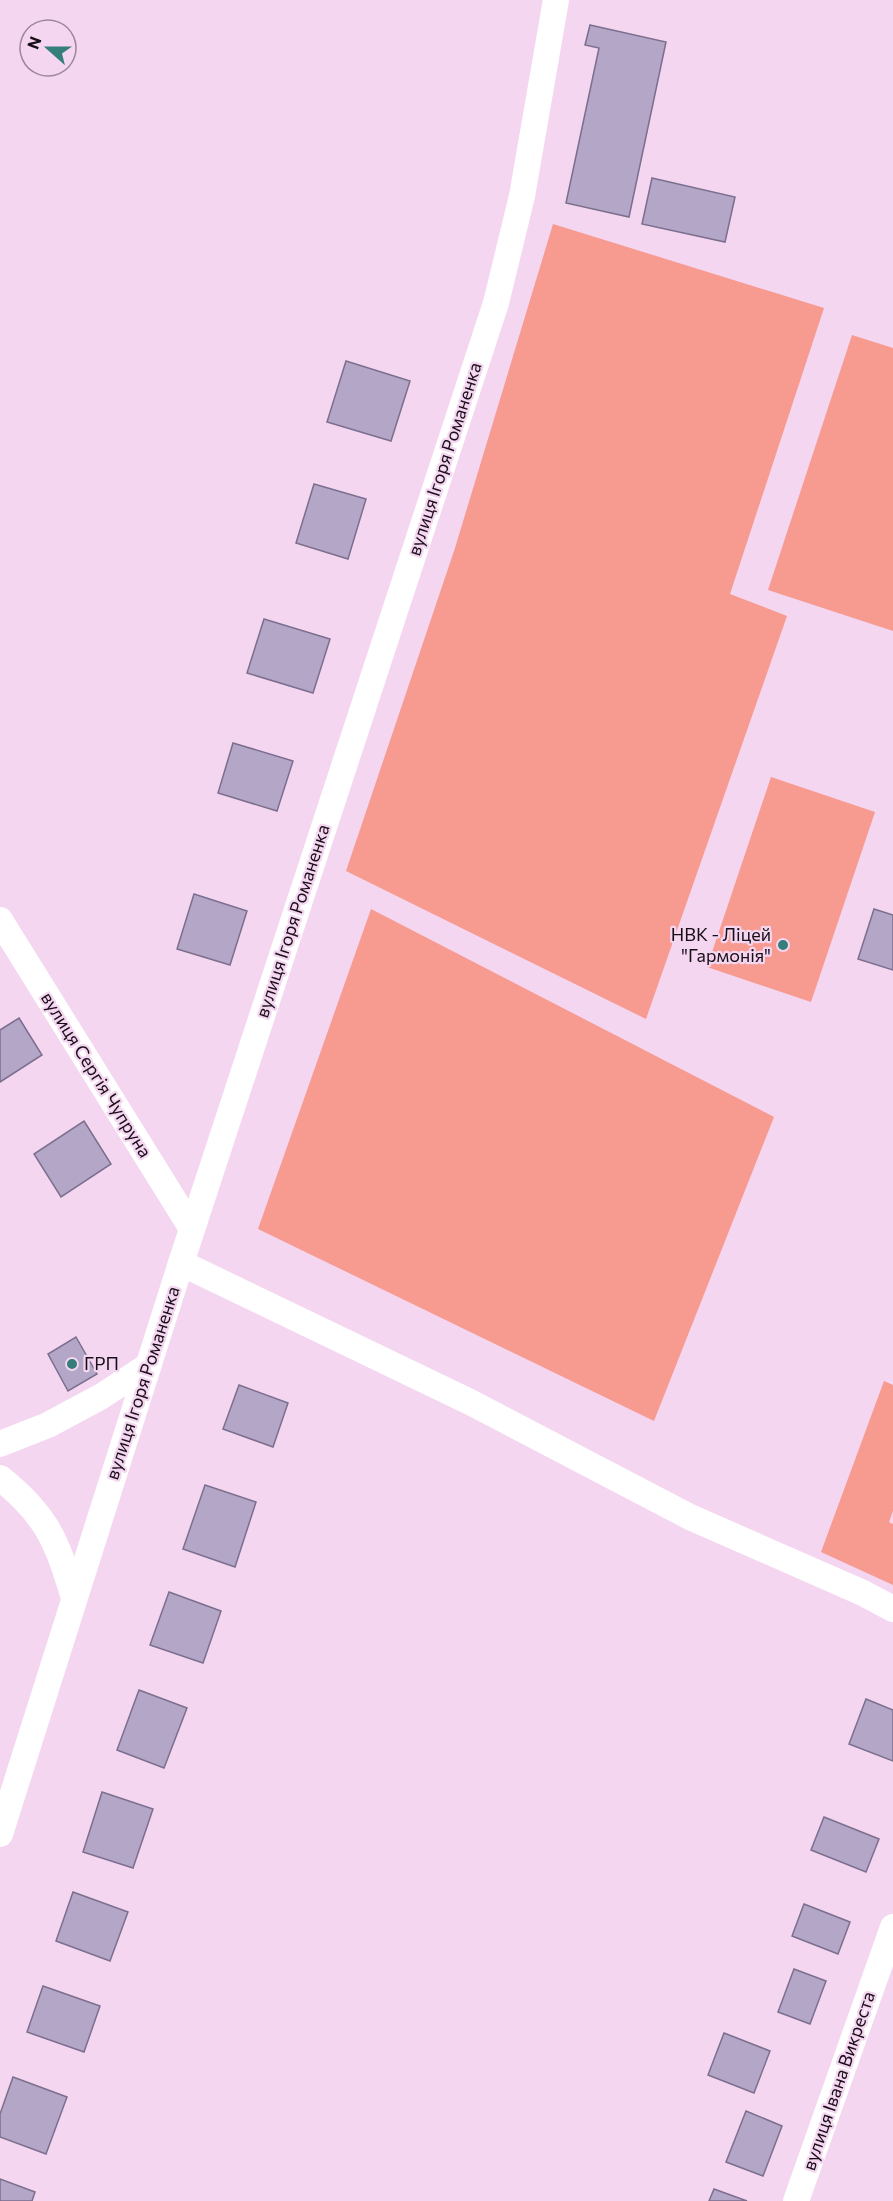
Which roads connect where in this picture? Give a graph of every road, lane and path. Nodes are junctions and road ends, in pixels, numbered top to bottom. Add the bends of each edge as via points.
1 (556, 0) edge
2 (0, 920) edge
3 (192, 1229) junction
4 (181, 1263) junction
5 (149, 1365) junction
6 (0, 1444) edge
7 (0, 1478) edge
8 (74, 1598) junction
9 (893, 1609) edge
10 (0, 1834) edge
11 (893, 1927) edge
12 (796, 2201) edge

1 - 3 street, вулиця Ігоря Романенка via 522,196 496,303
2 - 3 street, вулиця Сергія Чупруна
3 - 4 street, вулиця Ігоря Романенка
4 - 5 street, вулиця Ігоря Романенка
4 - 9 street via 470,1402 690,1517
5 - 6 street via 48,1425
5 - 8 street, вулиця Ігоря Романенка
7 - 8 street via 38,1514 53,1537
8 - 10 street, вулиця Ігоря Романенка
11 - 12 street, вулиця Івана Викреста

